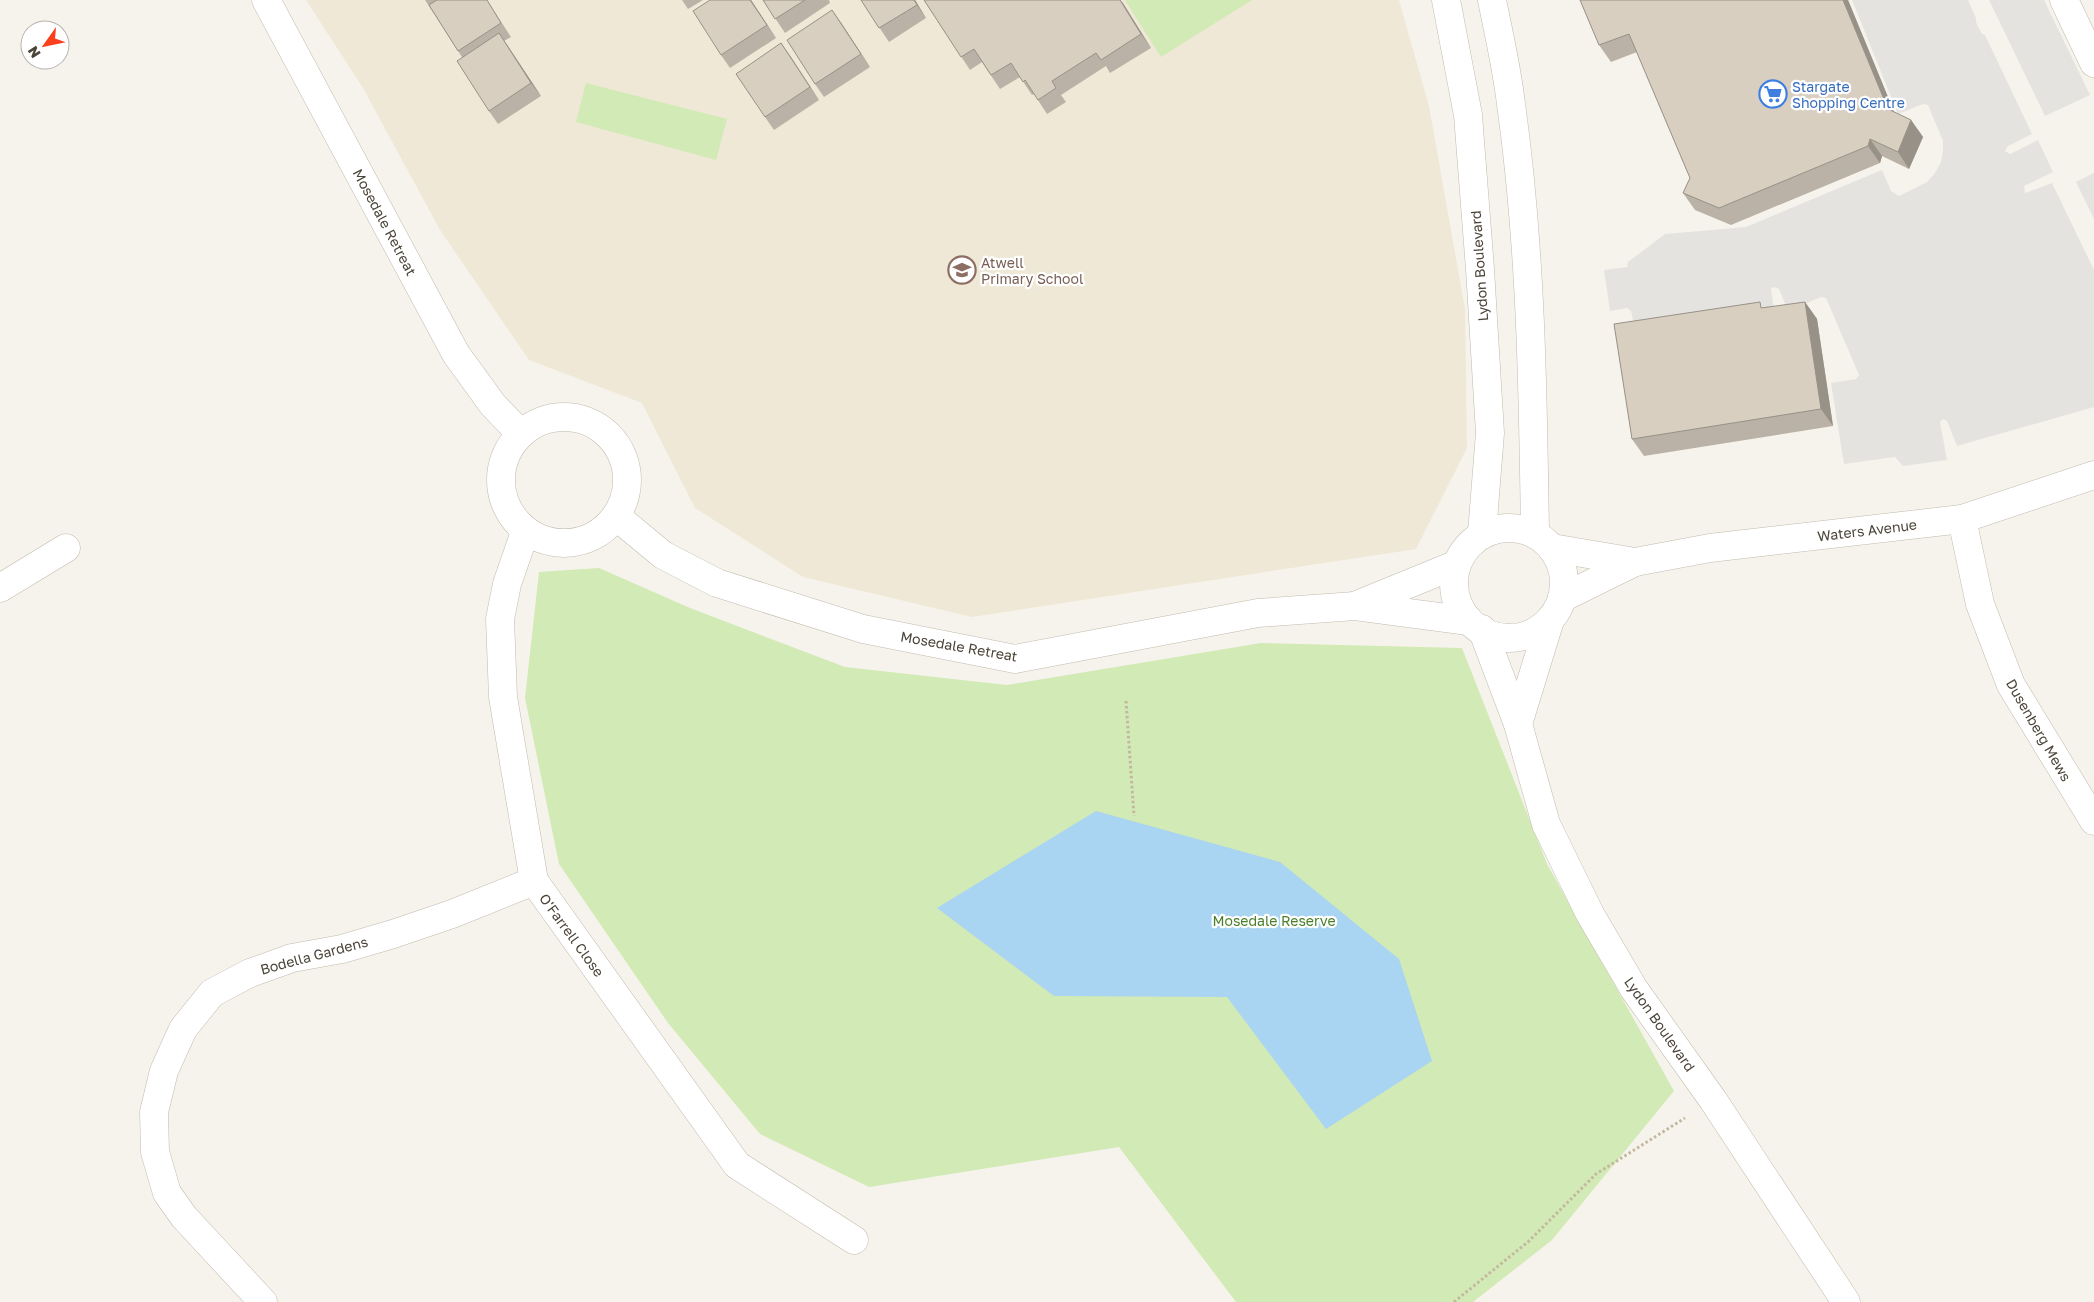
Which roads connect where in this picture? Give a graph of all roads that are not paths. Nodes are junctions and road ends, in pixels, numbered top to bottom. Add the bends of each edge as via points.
1 (266, 0) edge
2 (1446, 0) edge
3 (1492, 0) edge
4 (2064, 0) edge
5 (2094, 63) edge
6 (520, 433) junction
7 (2094, 475) edge
8 (617, 516) junction
9 (1962, 519) junction
10 (525, 532) junction
11 (1482, 533) junction
12 (1543, 541) junction
13 (66, 548) dead end
14 (1635, 562) junction
15 (1456, 565) junction
16 (0, 588) edge
17 (1355, 606) junction
18 (1556, 609) junction
19 (1475, 625) junction
20 (1518, 724) junction
21 (2094, 820) edge
22 (534, 881) junction
23 (854, 1240) dead end
24 (263, 1302) edge
25 (1846, 1302) edge

1 - 6 street, Mosedale Retreat via 456,354 493,405
2 - 11 street, Lydon Boulevard via 1468,115 1480,269 1490,433
3 - 12 street via 1511,104 1527,262 1534,433
4 - 5 street
6 - 8 street via 544,419 565,416 584,420 607,434 620,449 626,464 628,487
6 - 10 street via 506,454 500,479 506,508
7 - 9 street, Waters Avenue
8 - 10 street via 596,536 573,544 550,543
8 - 17 street, Mosedale Retreat via 663,555 717,582 863,629 1016,658 1258,613
9 - 14 street, Waters Avenue via 1710,548
9 - 21 street, Dusenberg Mews via 1980,604 2011,685
10 - 22 street, O'Farrell Close via 507,584 500,619 503,697
11 - 12 street via 1514,527
11 - 15 street, Lydon Boulevard via 1465,548
12 - 14 street, Waters Avenue
12 - 18 street via 1563,571
13 - 16 street
14 - 18 street, Waters Avenue
15 - 17 street, Mosedale Retreat
15 - 19 street, Lydon Boulevard via 1454,596
17 - 19 street, Mosedale Retreat
18 - 19 street via 1533,632 1513,638 1492,636
18 - 20 street
19 - 20 street, Lydon Boulevard
20 - 25 street, Lydon Boulevard via 1546,824 1590,914 1634,989 1714,1100
22 - 23 street, O'Farrell Close via 738,1165
22 - 24 street, Bodella Gardens via 394,934 292,958 250,973 212,994 183,1029 164,1071 154,1112 155,1152 167,1193 184,1217

